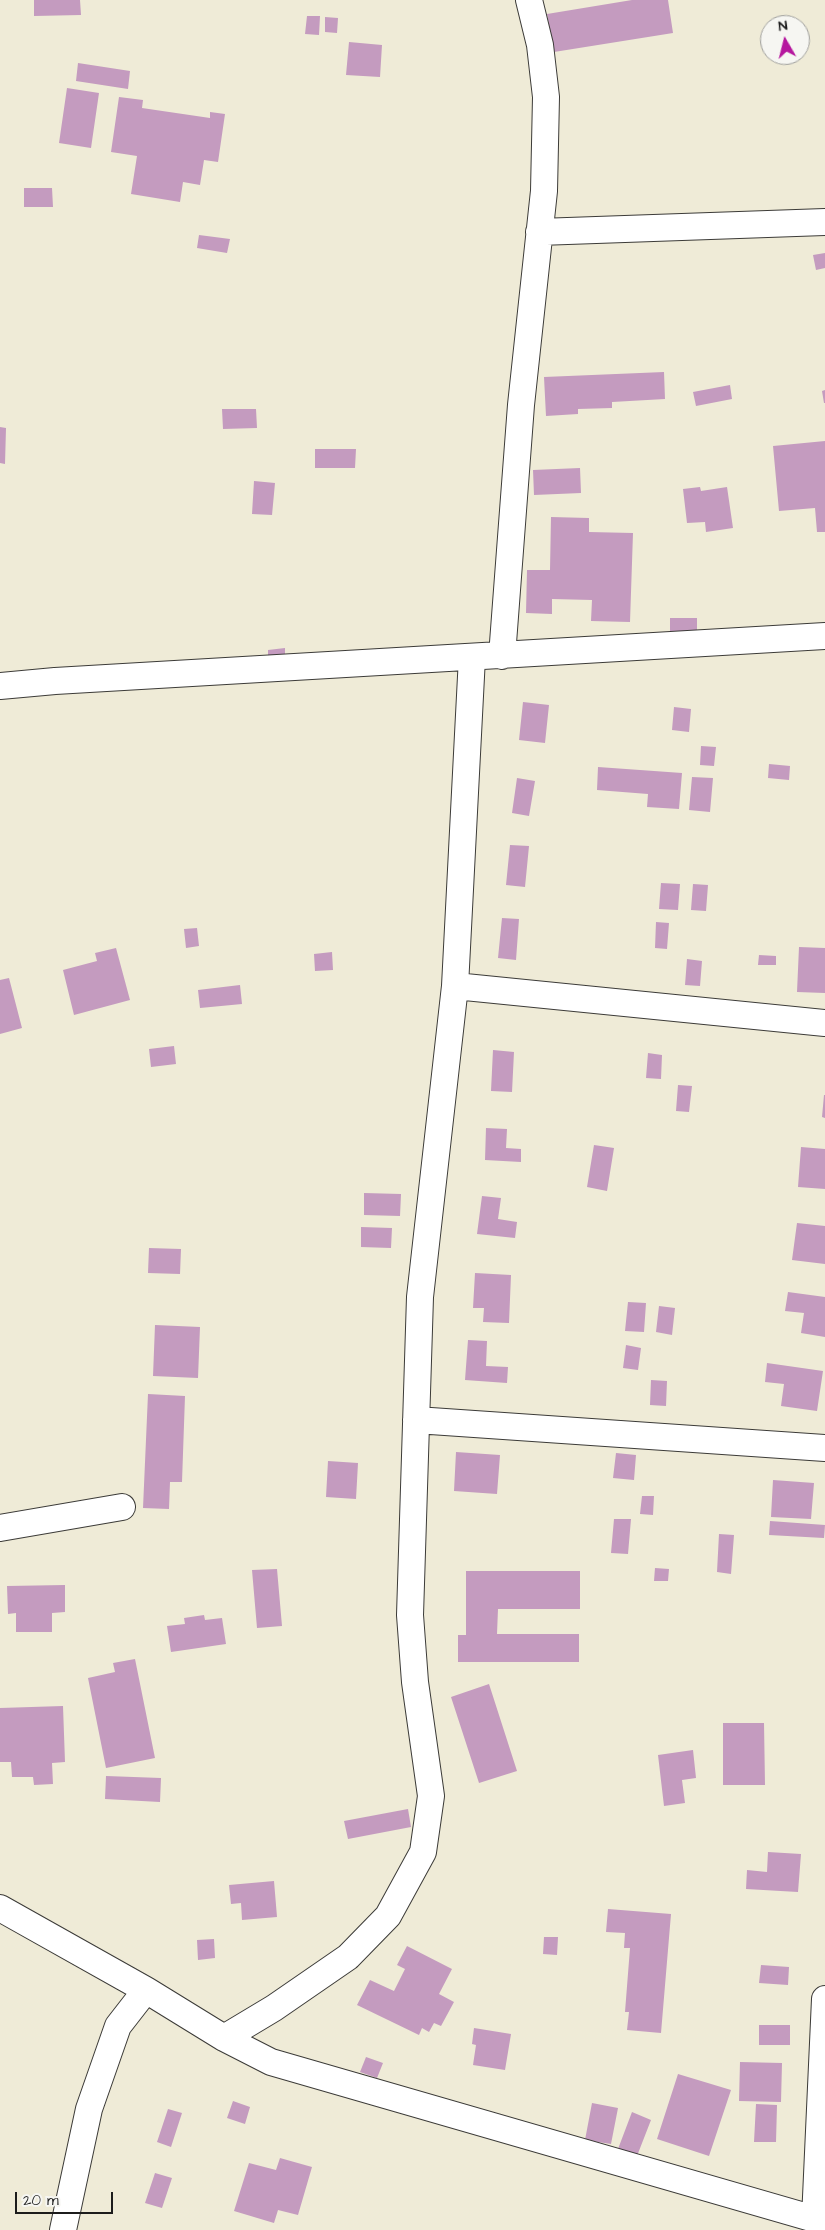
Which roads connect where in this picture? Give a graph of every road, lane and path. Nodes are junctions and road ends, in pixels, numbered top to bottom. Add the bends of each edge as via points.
1 (530, 0) edge
2 (825, 222) edge
3 (539, 232) junction
4 (825, 636) edge
5 (502, 656) junction
6 (472, 657) junction
7 (0, 686) edge
8 (455, 986) junction
9 (825, 1023) edge
10 (416, 1420) junction
11 (825, 1448) edge
12 (122, 1507) dead end
13 (0, 1528) edge
14 (0, 1908) edge
15 (146, 1990) junction
16 (825, 1999) edge
17 (224, 2038) junction
18 (820, 2220) edge
19 (63, 2230) edge

1 - 3 street via 540,45 546,97 544,191
2 - 3 street
3 - 5 street via 521,404
4 - 5 street
5 - 6 street
6 - 7 street
6 - 8 street
8 - 9 street
8 - 10 street via 420,1297
10 - 11 street
10 - 17 street via 410,1615 415,1682 431,1796 423,1852 388,1916 348,1956 274,2008
12 - 13 street
14 - 15 street
15 - 17 street
15 - 19 street via 118,2026 89,2109
16 - 18 street
17 - 18 street via 271,2062

